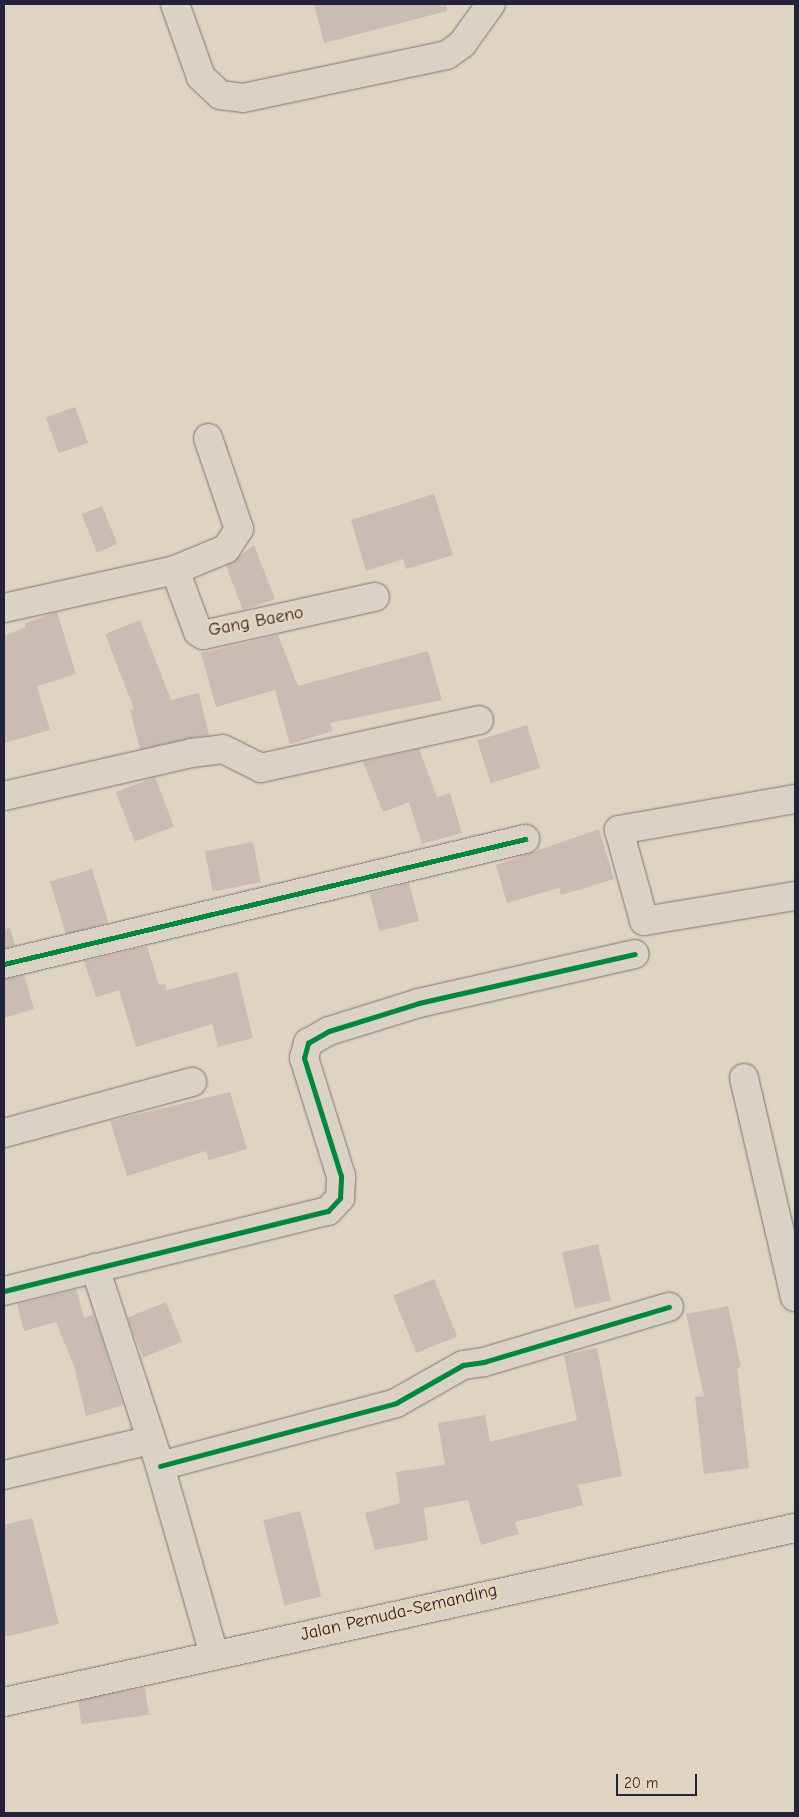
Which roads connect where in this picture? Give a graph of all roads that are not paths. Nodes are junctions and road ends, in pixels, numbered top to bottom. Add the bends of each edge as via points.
1 (175, 4) edge
2 (491, 4) edge
3 (208, 438) dead end
4 (174, 570) junction
5 (375, 597) dead end
6 (4, 608) edge
7 (479, 720) dead end
8 (4, 796) edge
9 (795, 798) edge
10 (525, 839) dead end
11 (795, 896) edge
12 (634, 954) dead end
13 (4, 964) edge
14 (744, 1078) dead end
15 (192, 1082) dead end
16 (4, 1132) edge
17 (95, 1268) junction
18 (4, 1291) edge
19 (795, 1296) edge
20 (668, 1307) dead end
21 (151, 1440) junction
22 (160, 1466) junction
23 (4, 1475) edge
24 (795, 1528) edge
25 (214, 1654) junction
26 (4, 1702) edge

1 - 2 street via 201,77 220,95 243,98 447,55 462,44
3 - 4 street via 239,529 226,549
4 - 5 street, Gang Baeno via 198,632 203,635
4 - 6 street
7 - 8 street via 261,768 223,749 192,753
9 - 11 street via 619,830 644,921
10 - 13 street
12 - 17 street via 419,1003 329,1031 308,1043 304,1058 341,1176 340,1198 328,1211
14 - 19 street
15 - 16 street
17 - 18 street
17 - 21 street
20 - 22 street via 484,1362 463,1365 396,1403
21 - 22 street
21 - 23 street
22 - 25 street
24 - 25 street, Jalan Pemuda-Semanding
25 - 26 street, Jalan Pemuda-Semanding

